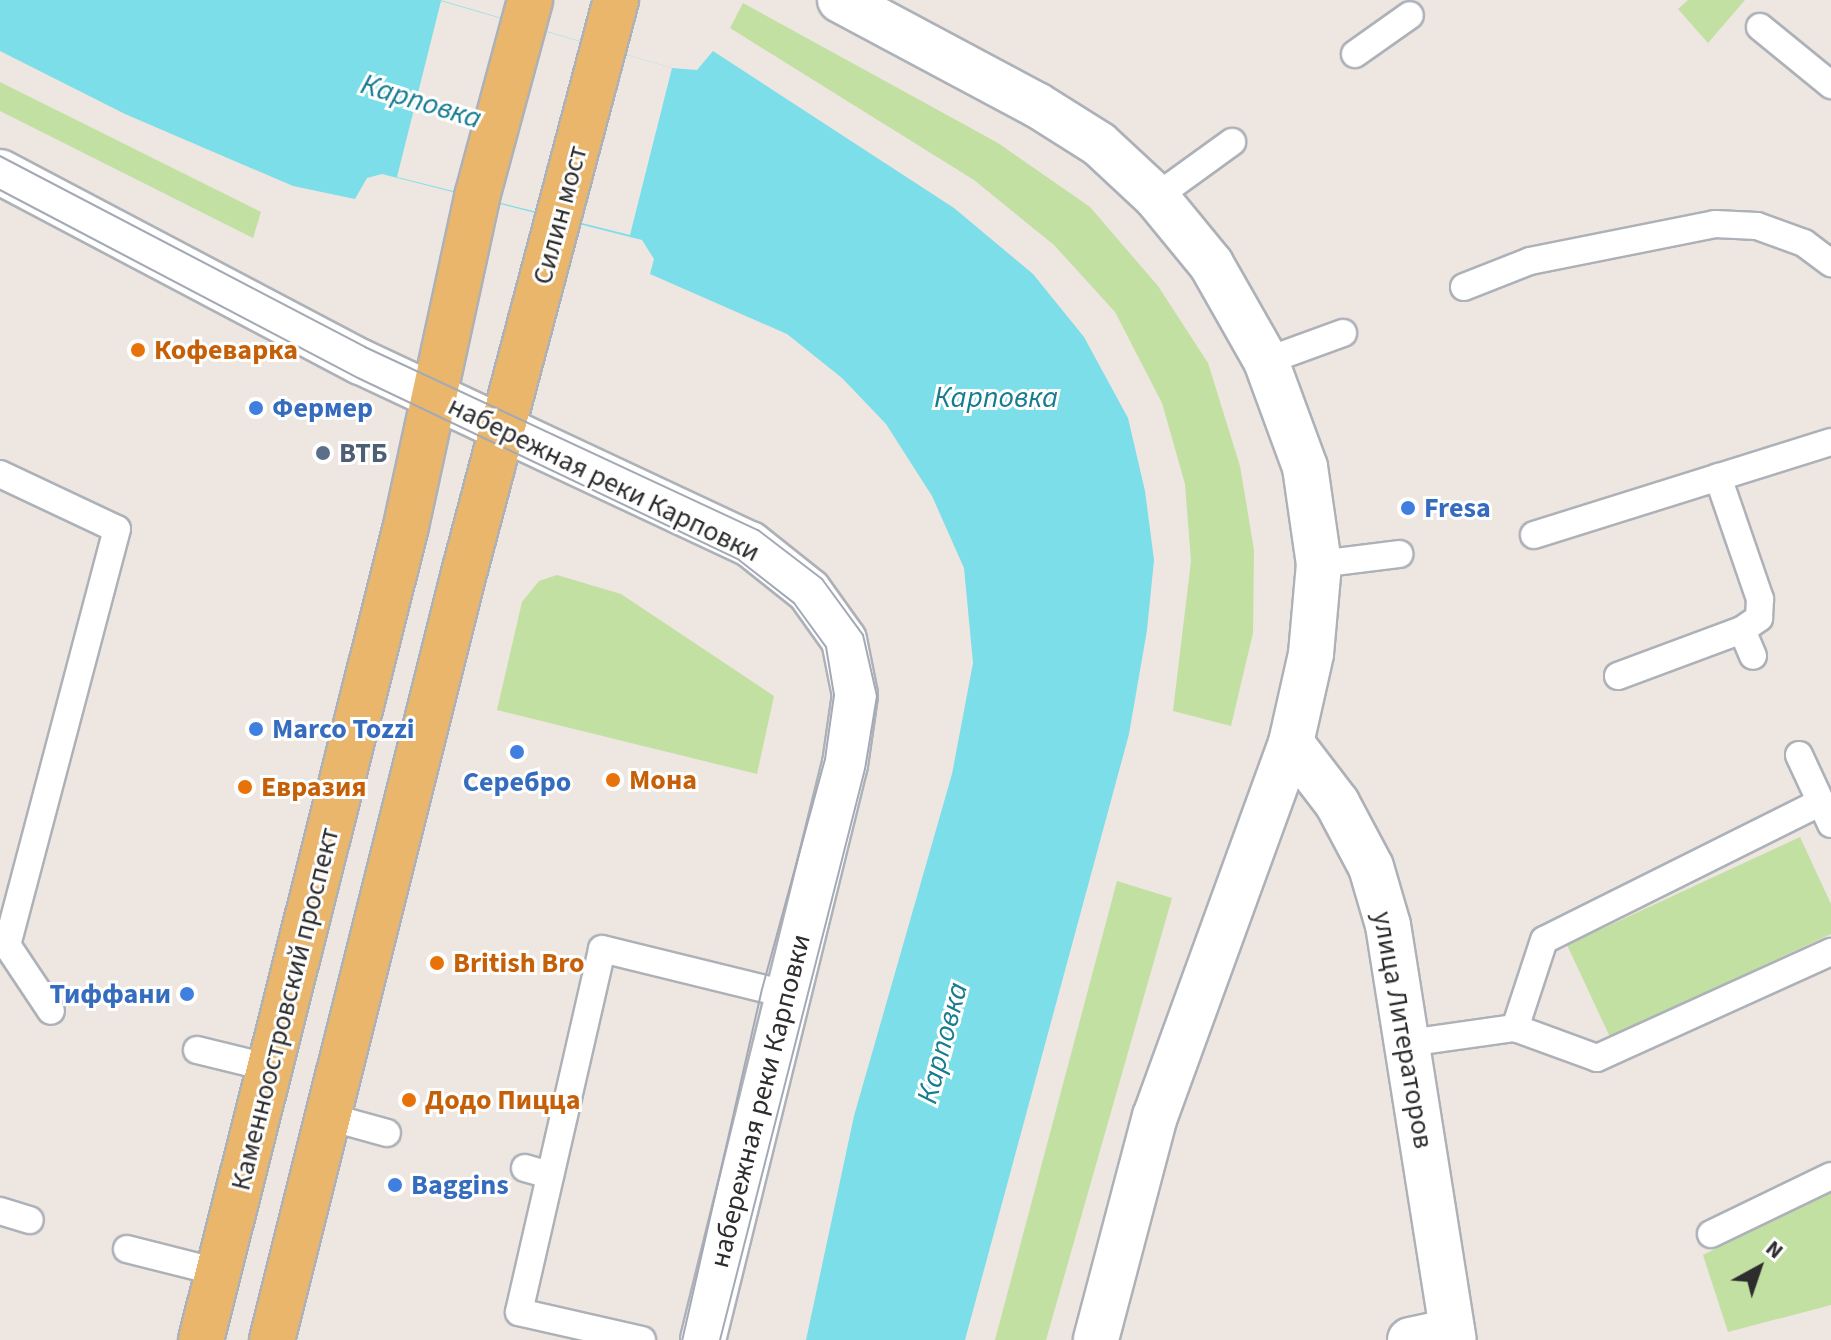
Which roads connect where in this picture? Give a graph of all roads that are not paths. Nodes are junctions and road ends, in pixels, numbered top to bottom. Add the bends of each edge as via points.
1 (616, 0) edge
2 (840, 0) edge
3 (526, 12) edge
4 (1410, 15) dead end
5 (1760, 27) dead end
6 (1355, 54) dead end
7 (1831, 85) edge
8 (1232, 142) dead end
9 (0, 172) edge
10 (1156, 197) junction
11 (1831, 263) edge
12 (1464, 287) dead end
13 (1343, 333) dead end
14 (1266, 361) junction
15 (435, 397) junction
16 (503, 430) junction
17 (1831, 442) edge
18 (0, 474) edge
19 (1718, 477) junction
20 (1534, 535) dead end
21 (1399, 554) dead end
22 (1319, 564) junction
23 (1742, 630) junction
24 (1753, 656) dead end
25 (1618, 676) dead end
26 (1291, 743) junction
27 (1799, 755) dead end
28 (1826, 813) edge
29 (4, 944) edge
30 (1831, 952) edge
31 (785, 994) junction
32 (51, 1011) dead end
33 (1515, 1028) junction
34 (1408, 1043) junction
35 (197, 1050) dead end
36 (271, 1068) junction
37 (329, 1117) junction
38 (387, 1133) dead end
39 (1831, 1176) edge
40 (0, 1211) edge
41 (30, 1220) dead end
42 (1711, 1234) dead end
43 (127, 1249) dead end
44 (218, 1272) junction
45 (1453, 1336) edge
46 (201, 1340) edge
47 (272, 1340) edge
48 (642, 1340) edge
49 (703, 1340) edge
50 (1096, 1340) edge
51 (1410, 1340) edge

1 - 16 main road, Силин мост
2 - 10 street via 1037,105 1099,144
3 - 15 main road via 477,197
4 - 6 lane
5 - 7 lane
8 - 10 lane
9 - 15 street, набережная реки Карповки
10 - 14 street via 1211,264
11 - 12 lane via 1804,243 1757,226 1715,224 1530,261
13 - 14 lane
14 - 22 street via 1305,467
15 - 16 street, набережная реки Карповки
15 - 36 main road, Каменноостровский проспект
16 - 31 street, набережная реки Карповки via 750,544 809,591 844,640 855,695 845,764
16 - 37 main road
17 - 19 lane
18 - 29 lane via 117,529
19 - 20 lane
19 - 23 lane via 1760,599 1759,618
21 - 22 lane
22 - 26 street via 1311,654
23 - 24 lane
23 - 25 lane
26 - 34 street, улица Литераторов via 1337,803 1371,867
26 - 50 street via 1155,1116
27 - 28 lane
28 - 33 lane via 1544,940
29 - 32 lane
30 - 33 lane via 1597,1058
31 - 48 lane via 602,949 537,1172 519,1312
31 - 49 street, набережная реки Карповки
33 - 34 lane
34 - 45 street, улица Литераторов
35 - 36 lane
36 - 44 main road, Каменноостровский проспект
37 - 38 lane
37 - 47 main road
39 - 42 lane
40 - 41 lane
43 - 44 lane
44 - 46 main road, Каменноостровский проспект
45 - 51 street

